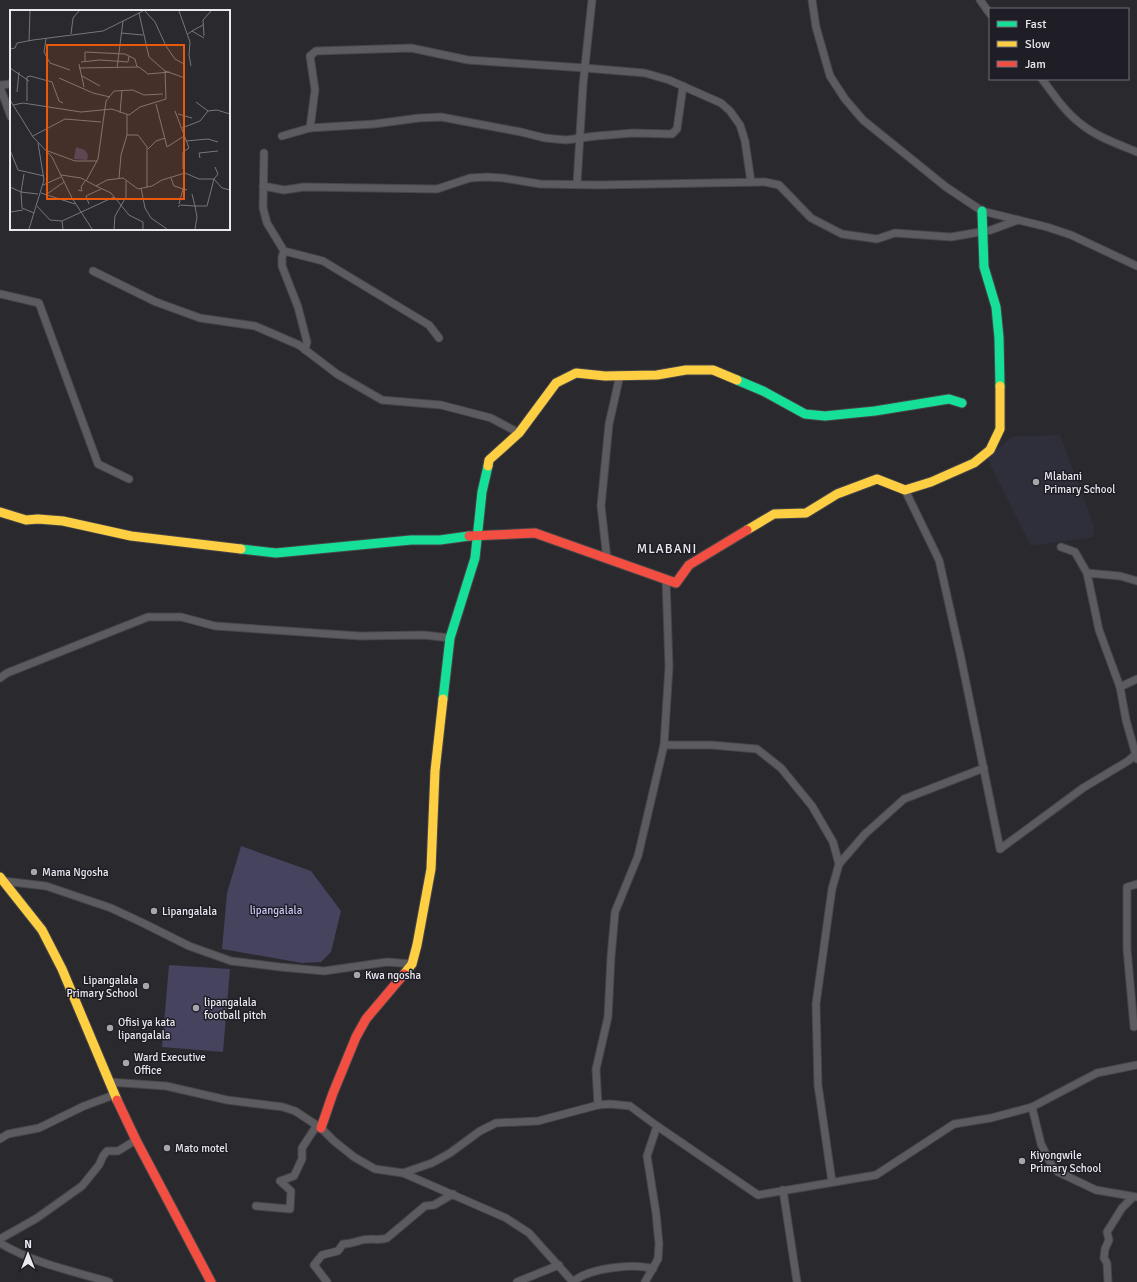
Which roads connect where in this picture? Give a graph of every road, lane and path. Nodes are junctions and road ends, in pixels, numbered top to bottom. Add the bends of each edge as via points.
1 (592, 0) edge
2 (812, 0) edge
3 (980, 0) edge
4 (989, 13) edge
5 (585, 68) junction
6 (1043, 80) edge
7 (10, 84) edge
8 (0, 86) edge
9 (683, 86) junction
10 (10, 114) edge
11 (310, 128) junction
12 (282, 136) dead end
13 (580, 139) junction
14 (1137, 152) edge
15 (264, 153) dead end
16 (751, 182) junction
17 (577, 184) junction
18 (263, 186) junction
19 (982, 211) junction
20 (1018, 220) junction
21 (982, 232) junction
22 (284, 251) junction
23 (1137, 266) edge
24 (93, 271) dead end
25 (0, 294) edge
26 (439, 338) dead end
27 (305, 350) junction
28 (620, 375) junction
29 (962, 403) dead end
30 (519, 433) junction
31 (129, 479) dead end
32 (905, 490) junction
33 (0, 512) edge
34 (478, 535) junction
35 (1061, 547) dead end
36 (607, 559) junction
37 (1087, 573) junction
38 (666, 579) junction
39 (1137, 581) edge
40 (450, 638) junction
41 (0, 678) edge
42 (1137, 679) edge
43 (1120, 687) junction
44 (664, 745) junction
45 (1136, 757) edge
46 (984, 768) junction
47 (839, 864) junction
48 (2, 879) edge
49 (1137, 884) edge
50 (412, 964) junction
51 (1134, 1027) dead end
52 (1137, 1065) edge
53 (109, 1082) junction
54 (114, 1095) junction
55 (598, 1105) junction
56 (1032, 1107) junction
57 (657, 1126) junction
58 (319, 1127) junction
59 (0, 1139) edge
60 (136, 1140) junction
61 (403, 1173) junction
62 (832, 1182) junction
63 (783, 1190) junction
64 (452, 1194) junction
65 (1135, 1197) edge
66 (256, 1206) dead end
67 (0, 1239) edge
68 (0, 1243) edge
69 (559, 1265) junction
70 (652, 1269) junction
71 (109, 1282) edge
72 (211, 1282) edge
73 (326, 1282) edge
74 (517, 1282) edge
75 (573, 1282) edge
76 (645, 1282) edge
77 (798, 1282) edge
78 (1108, 1282) edge

1 - 5 street
2 - 19 street via 816,27 830,76 845,99 863,120 946,187
3 - 4 street
5 - 9 street via 646,73
5 - 11 street via 468,60 411,48 316,51 310,56 315,90
5 - 13 street
6 - 14 street via 1059,102 1081,124 1096,134
7 - 8 street
8 - 10 street
9 - 13 street via 677,129 672,134 633,133
9 - 16 street via 721,103 740,125
11 - 12 street
11 - 13 street via 441,117 545,138
13 - 17 street
15 - 18 street
16 - 17 street
16 - 21 street via 779,185 811,218 842,234 877,239 895,233 951,237
17 - 18 street via 540,184 487,177 470,178 437,189 304,187 284,190
18 - 22 street via 263,208 267,223
19 - 20 street
19 - 21 street
20 - 21 street
20 - 23 street via 1071,235
21 - 32 street via 984,267 996,308 999,338 1000,429 990,450 974,463 931,482
22 - 26 street via 323,261 429,325
22 - 27 street via 282,266 298,307 307,342
24 - 27 street via 156,302 200,318 255,326
25 - 31 street via 39,303 98,464
27 - 30 street via 337,374 382,400 441,405 491,418
28 - 29 street via 713,370 763,391 805,414 824,416 949,399
28 - 30 street via 576,373 556,383
28 - 36 street via 609,424 601,506
30 - 34 street via 489,460 482,492
32 - 38 street via 877,479 837,494 806,512 774,514 689,564 676,583
32 - 46 street via 939,560
33 - 34 street via 26,520 63,521 138,537 276,554
34 - 36 street via 535,533
34 - 40 street via 475,558
35 - 37 street via 1075,552
36 - 38 street
37 - 39 street via 1120,576
37 - 43 street via 1099,630
38 - 44 street via 669,667
40 - 41 street via 424,635 360,636 215,626 181,617 148,617
40 - 50 street via 435,771 431,869 418,945
42 - 43 street
43 - 45 street
44 - 47 street via 711,745 757,749 781,768 812,806 833,842
44 - 55 street via 638,856 615,912 608,1017 596,1069
45 - 46 street via 1083,788 1000,849
46 - 47 street via 904,799 865,834
47 - 62 street via 832,889 816,1004 818,1085
48 - 50 street via 46,886 111,908 189,946 231,961 324,971 387,962
48 - 53 street via 42,930 62,969
49 - 51 street via 1127,887 1127,949
50 - 58 street via 363,1025 343,1066
52 - 56 street via 1097,1074
53 - 54 street
53 - 58 street via 166,1086 227,1100 283,1107
54 - 59 street via 84,1106 39,1128 8,1134
54 - 60 street
55 - 57 street via 630,1106
55 - 61 street via 538,1121 496,1123 432,1163
56 - 62 street via 991,1118 954,1124 876,1175
56 - 65 street via 1041,1144 1052,1166 1058,1172 1096,1190
57 - 63 street via 758,1194
57 - 70 street via 647,1156 659,1244 658,1259
58 - 61 street via 349,1153 375,1169
58 - 66 street via 302,1148 302,1159 294,1176 280,1181 291,1191 290,1209
60 - 67 street via 118,1151 107,1151 82,1186 37,1218
60 - 72 street
61 - 64 street
62 - 63 street
63 - 77 street
64 - 69 street via 506,1218 529,1233
64 - 73 street via 434,1205 425,1206 387,1238 343,1244 338,1251 322,1255 314,1265
65 - 78 street via 1122,1208 1107,1232 1109,1240 1104,1258 1107,1263
68 - 71 street via 34,1259
69 - 74 street
69 - 75 street
70 - 75 street via 633,1265 616,1267 598,1271
70 - 76 street

